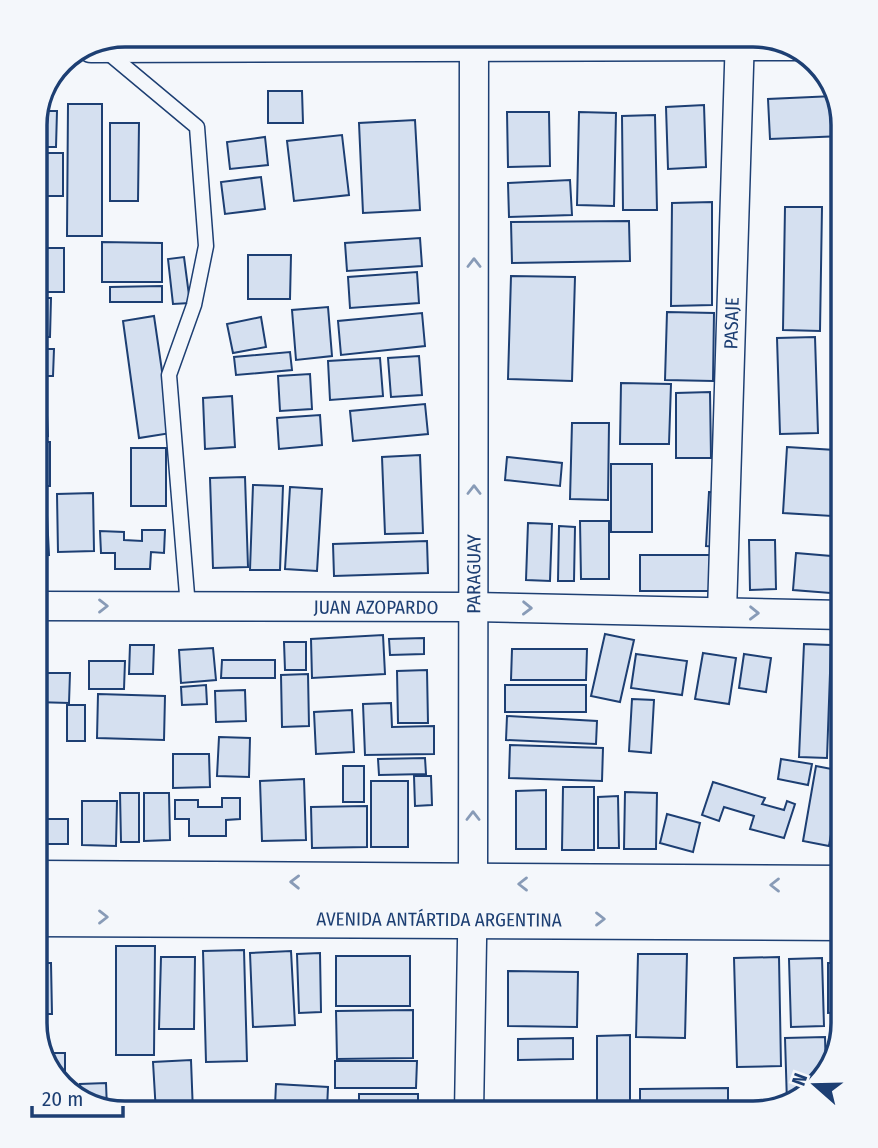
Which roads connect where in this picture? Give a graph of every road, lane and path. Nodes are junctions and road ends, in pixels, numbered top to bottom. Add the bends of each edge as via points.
1 (151, 47) edge
2 (474, 47) edge
3 (740, 47) edge
4 (122, 48) edge
5 (101, 51) edge
6 (47, 606) edge
7 (188, 607) junction
8 (474, 607) junction
9 (722, 612) junction
10 (831, 615) edge
11 (47, 881) edge
12 (831, 886) edge
13 (473, 901) junction
14 (47, 917) edge
15 (831, 920) edge
16 (470, 1101) edge

1 - 4 street
8 -> 2 street, PARAGUAY
3 - 9 street, PASAJE
5 - 7 lane via 197,127 206,246 194,305 169,375
6 -> 7 street, JUAN AZOPARDO
7 - 8 street, JUAN AZOPARDO
8 -> 9 street, JUAN AZOPARDO
13 -> 8 street, PARAGUAY
9 -> 10 street, JUAN AZOPARDO
13 -> 11 main road, AVENIDA ANTÁRTIDA ARGENTINA
12 -> 13 main road, AVENIDA ANTÁRTIDA ARGENTINA
14 -> 13 main road, AVENIDA ANTÁRTIDA ARGENTINA
13 -> 15 main road, AVENIDA ANTÁRTIDA ARGENTINA
13 - 16 street, PARAGUAY

